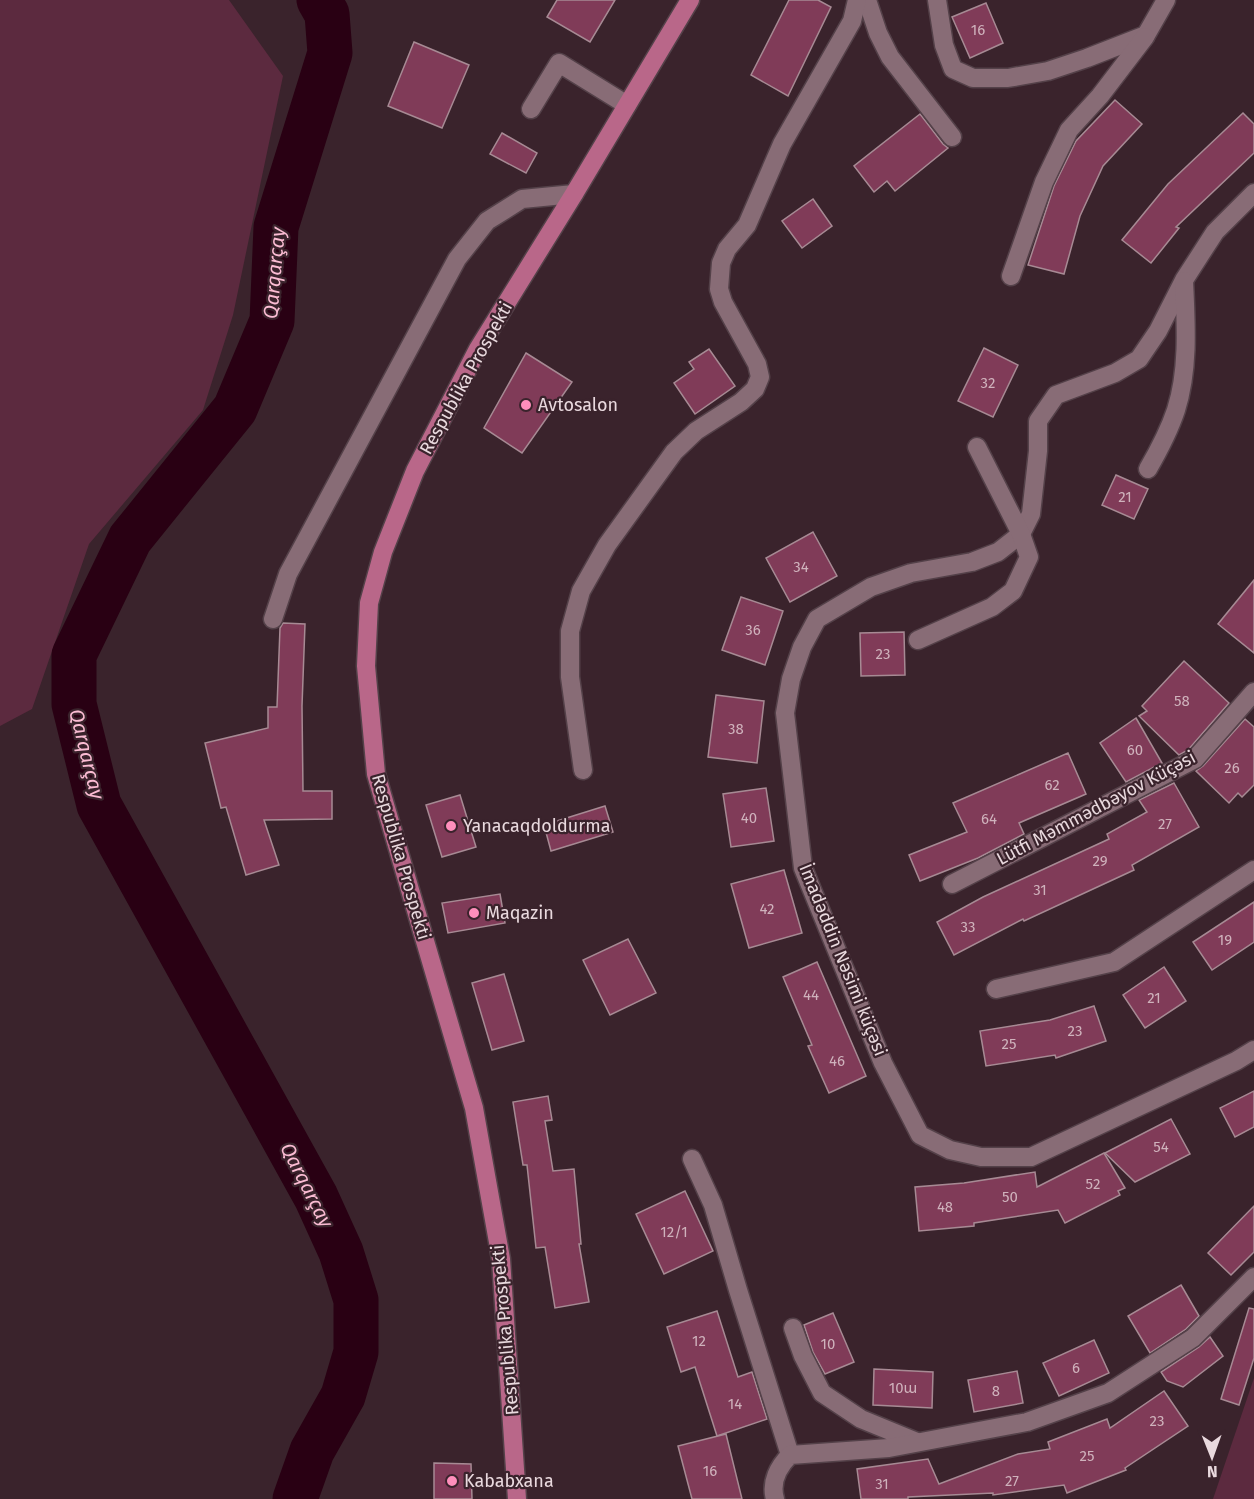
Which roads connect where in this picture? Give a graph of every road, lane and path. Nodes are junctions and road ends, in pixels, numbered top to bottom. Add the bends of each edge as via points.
1 (690, 0) edge
2 (857, 0) edge
3 (867, 0) edge
4 (937, 0) edge
5 (1166, 0) edge
6 (1146, 35) junction
7 (627, 105) junction
8 (531, 108) dead end
9 (952, 136) dead end
10 (1254, 193) edge
11 (574, 194) junction
12 (1011, 276) dead end
13 (1184, 280) junction
14 (977, 447) dead end
15 (1148, 469) dead end
16 (1021, 534) junction
17 (273, 620) dead end
18 (918, 640) dead end
19 (1254, 692) edge
20 (584, 770) dead end
21 (1254, 870) edge
22 (952, 884) dead end
23 (996, 989) dead end
24 (1254, 1050) edge
25 (692, 1159) dead end
26 (1254, 1277) edge
27 (793, 1328) dead end
28 (917, 1442) junction
29 (790, 1455) junction
30 (517, 1499) edge
31 (775, 1499) edge

1 - 7 main road, Respublika Prospekti
2 - 20 street via 852,21 782,144 747,225 721,263 719,290 757,364 760,377 755,389 696,431 674,452 608,545 581,591 570,631 570,677
3 - 9 street via 890,57
4 - 6 street via 944,45 953,69 973,78 1008,78 1048,71
5 - 6 street
6 - 12 street via 1069,130 1044,182
7 - 8 street via 559,63
7 - 11 main road, Respublika Prospekti
10 - 13 street via 1215,232
11 - 17 street via 522,199 487,221 457,259 288,574
11 - 30 main road, Respublika Prospekti via 478,349 416,471 383,552 369,603 366,655 376,774 474,1108 501,1259
13 - 15 street via 1183,381 1166,436
13 - 16 street via 1158,332 1139,359 1115,373 1056,395 1038,421 1031,514
14 - 16 street
16 - 18 street via 1029,557 1013,591 992,607
16 - 24 street, İmadəddin Nəsimi küçəsi via 998,552 972,562 911,573 871,587 817,619 791,678 785,713 804,868 883,1063 920,1135 950,1150 981,1157 1031,1157
19 - 22 street, Lütfi Məmmədbəyov Küçəsi via 1195,759
21 - 23 street via 1114,962
25 - 29 street via 713,1205
26 - 28 street via 1193,1338 1108,1393 1027,1422
27 - 28 street via 822,1393 861,1419
28 - 29 street via 888,1448
29 - 31 street via 778,1468

